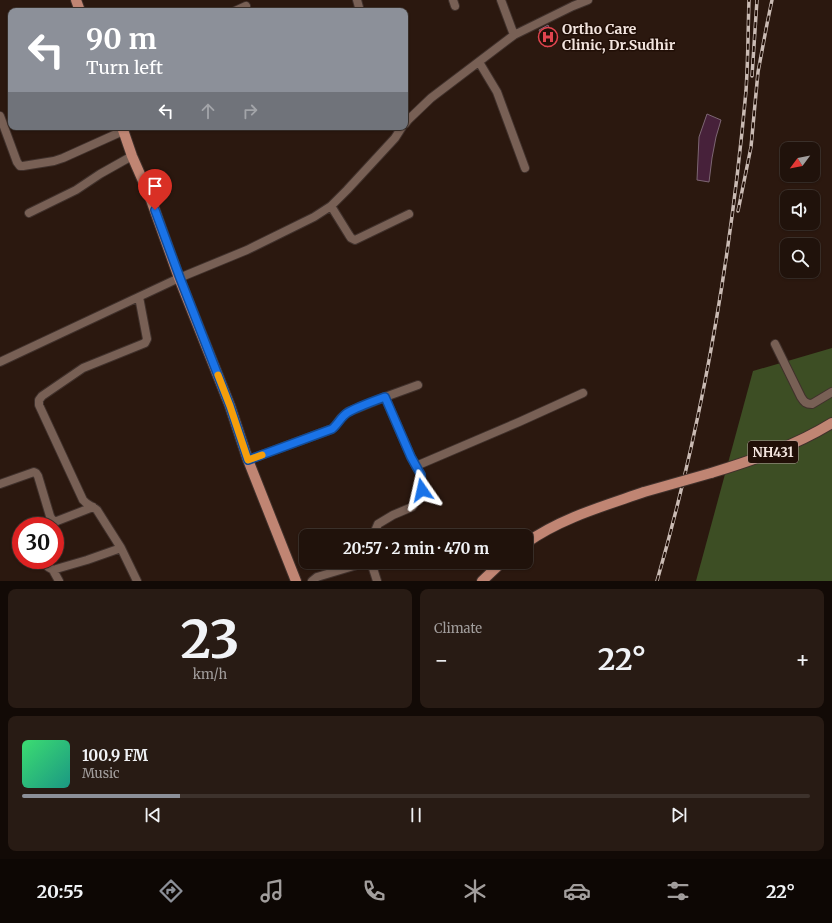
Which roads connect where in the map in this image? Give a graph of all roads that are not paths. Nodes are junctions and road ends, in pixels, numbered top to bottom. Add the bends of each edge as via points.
1 (501, 0) edge
2 (588, 0) edge
3 (246, 6) dead end
4 (242, 8) edge
5 (514, 35) junction
6 (479, 62) junction
7 (0, 116) edge
8 (408, 117) edge
9 (119, 130) edge
10 (124, 130) edge
11 (400, 130) edge
12 (132, 156) junction
13 (525, 168) dead end
14 (331, 206) junction
15 (29, 213) dead end
16 (409, 214) dead end
17 (180, 278) junction
18 (139, 297) junction
19 (775, 344) dead end
20 (0, 362) edge
21 (418, 385) dead end
22 (832, 392) edge
23 (583, 393) dead end
24 (385, 397) junction
25 (832, 423) edge
26 (248, 460) junction
27 (416, 466) junction
28 (0, 484) edge
29 (93, 507) junction
30 (50, 517) edge
31 (64, 517) edge
32 (376, 529) edge
33 (533, 538) edge
34 (121, 548) junction
35 (51, 569) edge
36 (344, 569) edge
37 (373, 569) edge
38 (495, 569) edge
39 (54, 571) junction
40 (59, 581) edge
41 (137, 581) edge
42 (296, 581) edge
43 (312, 581) edge
44 (377, 581) edge
45 (482, 581) edge

1 - 5 street
2 - 5 street
3 - 4 street
5 - 6 street
6 - 8 street
6 - 13 street via 496,92
7 - 9 street via 20,166 63,158
10 - 12 main road
11 - 14 street
12 - 15 street via 76,190
12 - 17 main road
14 - 16 street via 348,235 354,240
14 - 17 street via 247,250
17 - 18 street
17 - 26 main road via 230,406
18 - 20 street
18 - 29 street via 147,339 145,343 83,368 39,400 39,405 83,500
19 - 22 street via 804,402 812,404
21 - 24 street
23 - 27 street
24 - 26 street via 348,412 332,429
24 - 27 street
25 - 33 main road, NH431, bridge via 793,444 753,460 590,510
26 - 42 main road
27 - 32 street via 421,475 420,495 412,507 378,524
28 - 30 street via 36,473
29 - 31 street
29 - 34 street
34 - 39 street
34 - 41 street
35 - 39 street
36 - 43 street
37 - 44 street
38 - 45 main road
39 - 40 street

